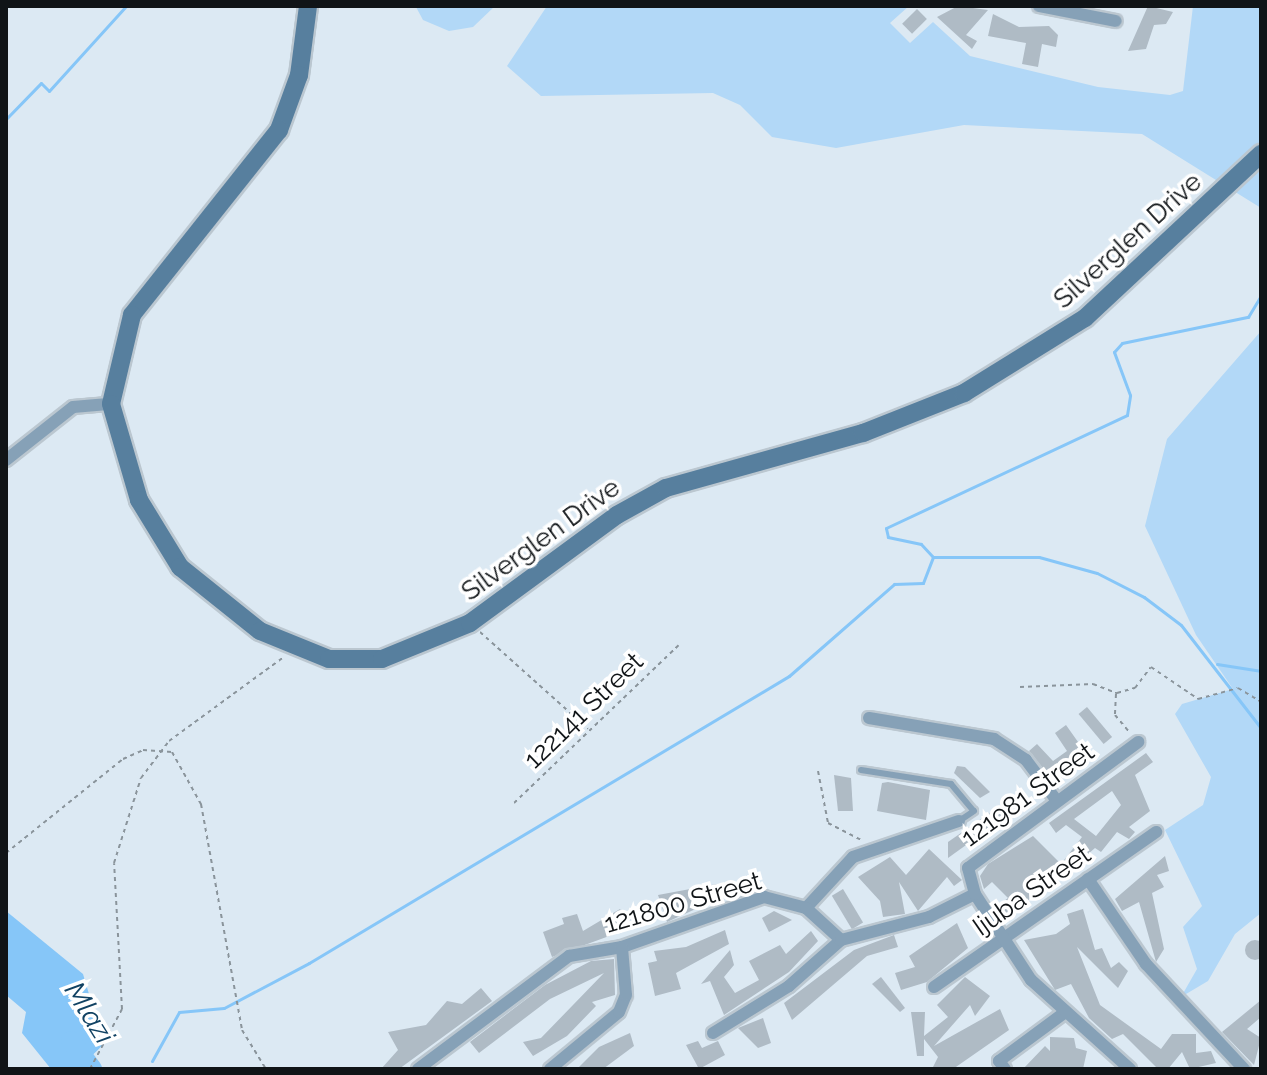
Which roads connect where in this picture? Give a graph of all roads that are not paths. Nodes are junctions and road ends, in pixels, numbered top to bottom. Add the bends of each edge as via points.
1 (308, 6) edge
2 (1039, 6) edge
3 (1116, 21) dead end
4 (1261, 154) edge
5 (111, 404) junction
6 (6, 460) edge
7 (869, 718) dead end
8 (1138, 742) road end
9 (861, 770) dead end
10 (1057, 801) junction
11 (959, 821) joint
12 (1156, 832) dead end
13 (1088, 879) junction
14 (975, 894) junction
15 (806, 908) junction
16 (1003, 939) junction
17 (841, 940) junction
18 (622, 947) junction
19 (934, 987) dead end
20 (1064, 1013) junction
21 (713, 1033) dead end
22 (997, 1066) edge
23 (418, 1069) edge
24 (550, 1069) edge
25 (1130, 1069) edge
26 (1244, 1069) edge

1 - 5 street, Silverglen Drive via 299,75 279,130 132,315 116,359
2 - 3 street
4 - 5 street, Silverglen Drive via 1111,296 1013,366 875,429 651,494 470,623 382,659 329,659 296,649 235,616 180,567 139,500
5 - 6 street via 61,414
7 - 10 street via 994,739 1026,760
8 - 10 street, 121981 Street
9 - 11 lane via 951,784 974,811
10 - 14 street, 121981 Street via 970,863
11 - 15 street via 872,847 838,870
12 - 13 street, Ijuba Street
13 - 16 street, Ijuba Street
13 - 26 street via 1146,964
14 - 16 street
14 - 17 street via 929,917
15 - 17 street, 121800 Street
15 - 18 street, 121800 Street via 764,897
16 - 19 street, Ijuba Street
16 - 20 street
17 - 21 street via 789,986
18 - 23 street, 121800 Street via 578,953 542,970
18 - 24 street via 626,995 619,1012
20 - 22 street
20 - 25 street

